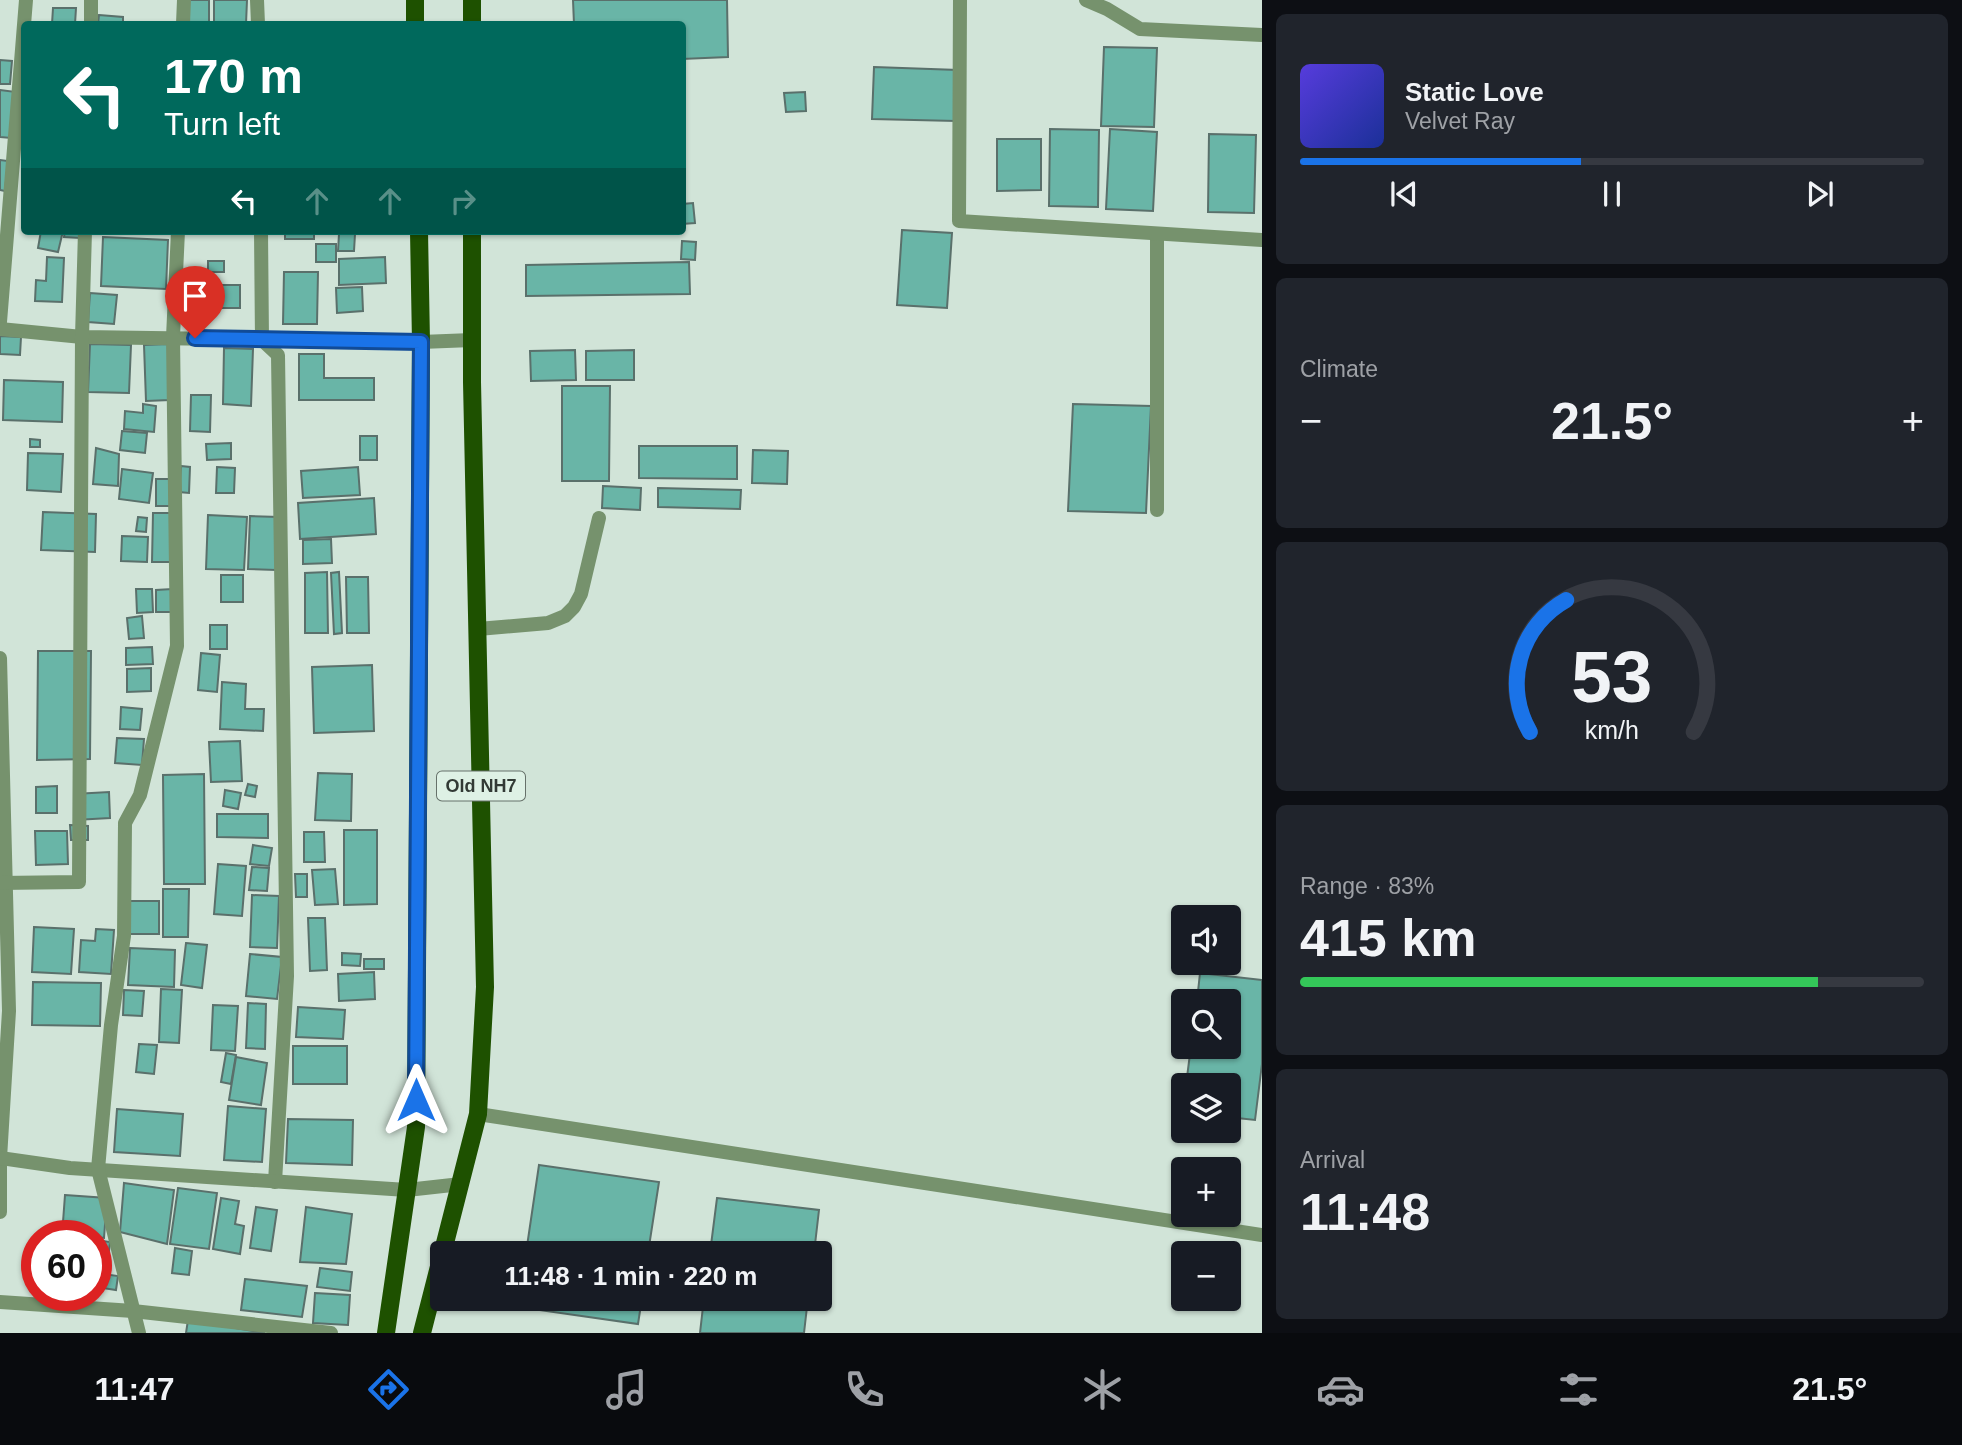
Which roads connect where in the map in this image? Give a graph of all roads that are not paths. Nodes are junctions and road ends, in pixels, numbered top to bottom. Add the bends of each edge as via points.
1 (26, 0) edge
2 (91, 0) edge
3 (184, 0) edge
4 (257, 0) edge
5 (415, 0) edge
6 (472, 0) edge
7 (961, 0) edge
8 (1086, 0) edge
9 (24, 21) edge
10 (90, 21) edge
11 (183, 21) edge
12 (258, 21) edge
13 (415, 21) edge
14 (472, 21) edge
15 (1262, 35) edge
16 (21, 62) edge
17 (1157, 234) junction
18 (85, 235) edge
19 (178, 235) edge
20 (261, 235) edge
21 (419, 235) edge
22 (472, 235) edge
23 (1262, 240) edge
24 (0, 322) edge
25 (0, 330) edge
26 (82, 337) junction
27 (173, 337) junction
28 (262, 340) junction
29 (472, 340) junction
30 (421, 342) junction
31 (1157, 510) dead end
32 (599, 518) dead end
33 (478, 629) junction
34 (0, 658) edge
35 (4, 882) edge
36 (4, 1011) edge
37 (478, 1114) junction
38 (0, 1158) edge
39 (97, 1169) junction
40 (275, 1182) junction
41 (461, 1184) junction
42 (407, 1190) junction
43 (0, 1212) edge
44 (1262, 1235) edge
45 (0, 1302) edge
46 (133, 1311) junction
47 (139, 1333) edge
48 (331, 1333) edge
49 (386, 1333) edge
50 (422, 1333) edge

1 - 9 street
2 - 10 street
3 - 11 street
4 - 12 street
5 - 13 main road
6 - 14 main road
7 - 17 street via 959,220
8 - 15 street via 1140,29
16 - 24 street
17 - 23 street
17 - 31 street
18 - 26 street
19 - 27 street
20 - 28 street
21 - 30 main road, Old NH7
22 - 29 main road, Old NH7
25 - 26 street
26 - 27 street
26 - 35 street via 79,882
27 - 28 street
27 - 39 street via 177,646 140,795 125,823 124,936
28 - 30 street
28 - 40 street via 278,355 287,976
29 - 30 street
29 - 33 main road, Old NH7
30 - 42 main road, Old NH7 via 416,1127
32 - 33 street via 581,594 565,616 548,623
33 - 37 main road, Old NH7 via 485,987
34 - 35 street
35 - 36 street
36 - 38 street
37 - 41 main road, Old NH7
37 - 44 street
38 - 39 street
38 - 43 street
39 - 40 street
39 - 46 street
40 - 42 street
41 - 42 street
41 - 50 main road, Old NH7
42 - 49 main road, Old NH7
45 - 46 street
46 - 47 street
46 - 48 street

